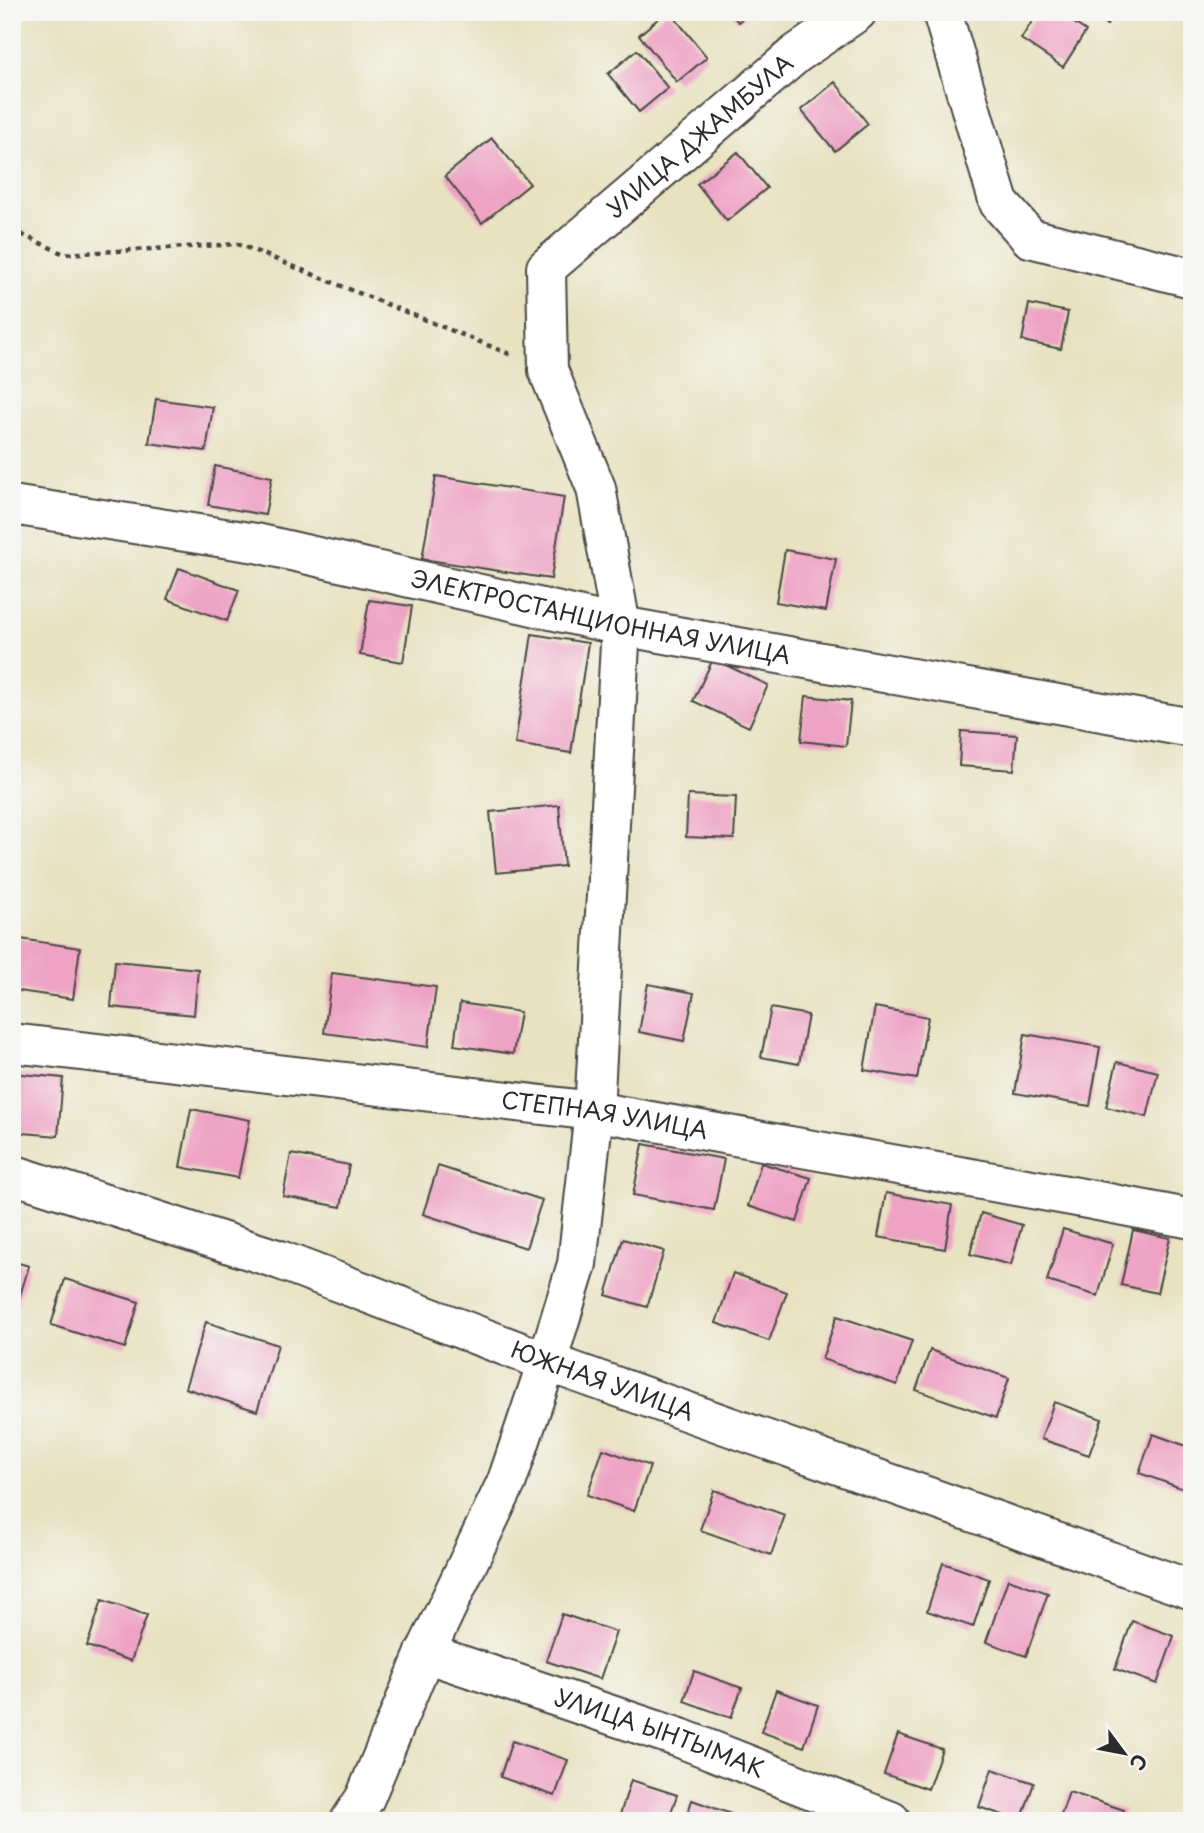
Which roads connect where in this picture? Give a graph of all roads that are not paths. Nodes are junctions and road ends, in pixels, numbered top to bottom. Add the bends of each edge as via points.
1 (857, 12) edge
2 (942, 12) edge
3 (1192, 278) edge
4 (12, 505) edge
5 (621, 626) junction
6 (1192, 728) edge
7 (12, 1043) edge
8 (594, 1111) junction
9 (12, 1174) edge
10 (1192, 1219) edge
11 (547, 1362) junction
12 (1192, 1590) edge
13 (425, 1653) junction
14 (350, 1821) edge
15 (891, 1821) edge

1 - 5 street, УЛИЦА ДЖАМБУЛА via 796,54 546,268 548,370 596,488
2 - 3 street via 999,204 1030,238
4 - 5 street, ЭЛЕКТРОСТАНЦИОННАЯ УЛИЦА via 256,543
5 - 6 street, ЭЛЕКТРОСТАНЦИОННАЯ УЛИЦА
5 - 8 street
7 - 8 street, СТЕПНАЯ УЛИЦА
8 - 10 street, СТЕПНАЯ УЛИЦА
8 - 11 street via 577,1264
9 - 11 street, ЮЖНАЯ УЛИЦА via 280,1260
11 - 12 street, ЮЖНАЯ УЛИЦА
11 - 13 street via 507,1481
13 - 14 street via 365,1798
13 - 15 street, УЛИЦА ЫНТЫМАК via 680,1738

